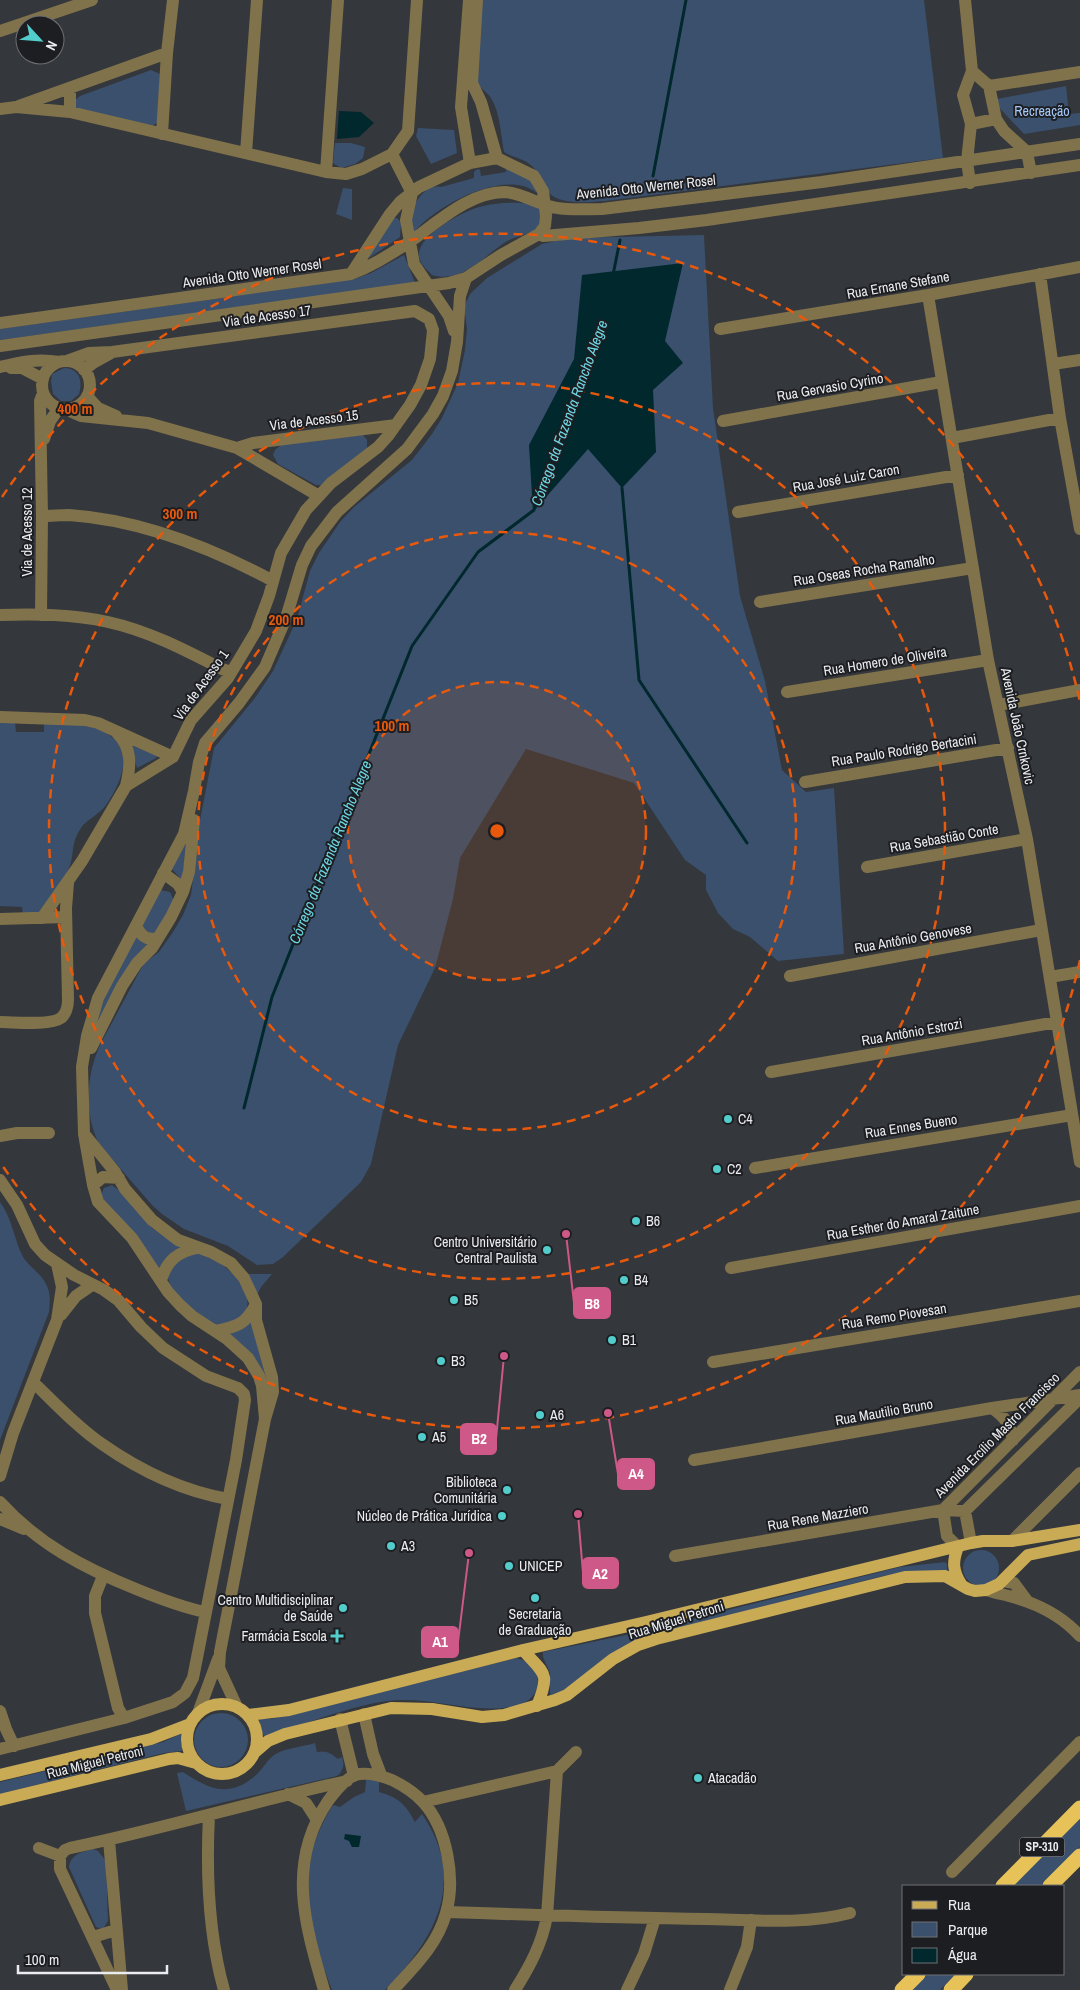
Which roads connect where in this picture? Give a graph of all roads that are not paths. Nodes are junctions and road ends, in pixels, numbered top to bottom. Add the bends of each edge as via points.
1 (92, 0) edge
2 (173, 0) edge
3 (257, 0) edge
4 (338, 0) edge
5 (417, 0) edge
6 (469, 0) edge
7 (477, 0) edge
8 (965, 0) edge
9 (0, 31) edge
10 (167, 53) junction
11 (972, 71) junction
12 (1080, 72) edge
13 (989, 86) junction
14 (70, 88) junction
15 (481, 102) junction
16 (16, 107) junction
17 (461, 107) junction
18 (0, 109) edge
19 (70, 112) junction
20 (996, 119) junction
21 (971, 124) junction
22 (162, 134) junction
23 (1080, 144) edge
24 (1027, 152) junction
25 (246, 153) junction
26 (392, 154) junction
27 (497, 158) junction
28 (967, 161) junction
29 (470, 163) junction
30 (1080, 165) edge
31 (326, 172) junction
32 (1031, 173) junction
33 (970, 183) junction
34 (412, 193) junction
35 (544, 205) junction
36 (539, 234) junction
37 (410, 241) junction
38 (1080, 267) edge
39 (351, 274) junction
40 (1040, 274) junction
41 (466, 278) junction
42 (431, 286) junction
43 (928, 295) junction
44 (425, 315) joint
45 (0, 323) edge
46 (720, 329) dead end
47 (457, 342) junction
48 (0, 346) edge
49 (112, 352) junction
50 (1080, 360) edge
51 (63, 362) junction
52 (1053, 364) junction
53 (0, 367) edge
54 (84, 370) junction
55 (43, 379) junction
56 (941, 382) junction
57 (43, 393) junction
58 (86, 396) junction
59 (64, 408) junction
60 (1060, 418) junction
61 (127, 420) junction
62 (723, 421) dead end
63 (396, 425) junction
64 (952, 438) junction
65 (237, 448) junction
66 (42, 449) junction
67 (1074, 456) edge
68 (958, 475) junction
69 (319, 496) junction
70 (738, 512) dead end
71 (42, 516) junction
72 (1080, 529) edge
73 (973, 568) junction
74 (273, 581) junction
75 (760, 602) dead end
76 (0, 615) edge
77 (41, 615) junction
78 (988, 660) junction
79 (231, 672) junction
80 (1080, 690) edge
81 (787, 692) dead end
82 (999, 705) junction
83 (0, 717) edge
84 (115, 731) junction
85 (1008, 748) junction
86 (173, 757) junction
87 (805, 782) dead end
88 (126, 786) junction
89 (194, 791) junction
90 (1027, 839) junction
91 (867, 867) dead end
92 (163, 874) junction
93 (68, 882) junction
94 (183, 892) junction
95 (66, 917) junction
96 (42, 918) junction
97 (0, 919) edge
98 (136, 926) junction
99 (1042, 930) junction
100 (158, 938) junction
101 (1080, 972) edge
102 (790, 976) dead end
103 (1050, 977) junction
104 (0, 1022) edge
105 (1058, 1022) junction
106 (771, 1072) dead end
107 (82, 1087) junction
108 (1072, 1115) junction
109 (49, 1133) dead end
110 (4, 1134) edge
111 (84, 1134) junction
112 (1080, 1162) edge
113 (755, 1168) dead end
114 (119, 1178) junction
115 (0, 1181) edge
116 (93, 1185) junction
117 (1080, 1206) edge
118 (199, 1248) junction
119 (57, 1264) junction
120 (731, 1268) dead end
121 (161, 1280) junction
122 (92, 1285) junction
123 (1080, 1301) edge
124 (256, 1304) junction
125 (57, 1320) junction
126 (215, 1331) junction
127 (713, 1362) dead end
128 (1080, 1372) edge
129 (33, 1382) junction
130 (1080, 1397) edge
131 (1056, 1398) junction
132 (992, 1408) junction
133 (265, 1419) junction
134 (13, 1433) junction
135 (1014, 1440) junction
136 (0, 1457) edge
137 (694, 1460) dead end
138 (1080, 1473) edge
139 (0, 1476) edge
140 (228, 1499) junction
141 (0, 1502) edge
142 (944, 1510) junction
143 (965, 1511) junction
144 (0, 1519) edge
145 (1080, 1530) edge
146 (33, 1534) junction
147 (1012, 1541) junction
148 (971, 1543) junction
149 (1080, 1544) edge
150 (958, 1547) junction
151 (675, 1556) dead end
152 (1018, 1565) junction
153 (103, 1576) junction
154 (1003, 1581) junction
155 (961, 1584) junction
156 (986, 1590) junction
157 (1028, 1602) junction
158 (205, 1612) junction
159 (1080, 1636) edge
160 (523, 1650) junction
161 (220, 1652) junction
162 (537, 1706) junction
163 (237, 1707) junction
164 (0, 1711) edge
165 (198, 1713) junction
166 (364, 1714) junction
167 (248, 1715) junction
168 (124, 1718) junction
169 (340, 1719) junction
170 (190, 1724) junction
171 (1080, 1742) edge
172 (14, 1746) junction
173 (0, 1749) edge
174 (576, 1752) dead end
175 (254, 1753) junction
176 (196, 1763) junction
177 (557, 1771) junction
178 (0, 1775) edge
179 (381, 1776) junction
180 (350, 1778) junction
181 (288, 1794) junction
182 (1080, 1798) edge
183 (0, 1800) edge
184 (423, 1802) junction
185 (1080, 1808) edge
186 (208, 1815) junction
187 (317, 1820) junction
188 (109, 1840) junction
189 (39, 1848) dead end
190 (60, 1856) junction
191 (1080, 1856) edge
192 (1080, 1861) edge
193 (1027, 1862) junction
194 (952, 1872) dead end
195 (1005, 1885) edge
196 (1051, 1885) edge
197 (1051, 1885) edge
198 (447, 1912) junction
199 (850, 1913) dead end
200 (547, 1916) junction
201 (655, 1918) junction
202 (750, 1920) junction
203 (116, 1930) junction
204 (93, 1937) junction
205 (917, 1975) edge
206 (965, 1975) edge
207 (324, 1987) edge
208 (117, 1990) edge
209 (122, 1990) edge
210 (224, 1990) edge
211 (393, 1990) edge
212 (515, 1990) edge
213 (627, 1990) edge
214 (730, 1990) edge
215 (902, 1990) edge
216 (951, 1990) edge

1 - 9 street
2 - 10 street
3 - 25 street
4 - 31 street
5 - 26 street via 408,131
6 - 17 street
7 - 15 street via 472,83
8 - 11 street
10 - 14 street
10 - 22 street
11 - 13 street
11 - 21 street via 963,95
12 - 13 street
13 - 20 street
14 - 16 street
14 - 19 street
15 - 17 street via 471,96 464,99
15 - 27 street
16 - 18 street
16 - 19 street
17 - 29 street
19 - 22 street
20 - 21 street
20 - 24 street via 1007,135
21 - 28 street
22 - 25 street
23 - 24 street, Avenida Otto Werner Rosel
24 - 28 street, Avenida Otto Werner Rosel
24 - 32 street
25 - 31 street
26 - 31 street via 346,174
26 - 34 street
27 - 29 street
27 - 35 street via 534,176 543,191
28 - 33 street
28 - 35 street, Avenida Otto Werner Rosel via 602,209
29 - 34 street
30 - 32 street
32 - 33 street
33 - 36 street via 648,227
34 - 37 street via 406,220
34 - 39 street via 390,214
35 - 36 street via 545,226
35 - 37 street, Avenida Otto Werner Rosel via 504,192 485,196 445,215
36 - 41 street
37 - 39 street, Avenida Otto Werner Rosel via 370,267
37 - 42 street via 414,264
38 - 40 street, Rua Ernane Stefane
39 - 45 street, Avenida Otto Werner Rosel
40 - 43 street, Rua Ernane Stefane
40 - 52 street
41 - 42 street
41 - 47 street via 460,296
42 - 47 street via 450,316
42 - 48 street
43 - 46 street, Rua Ernane Stefane
43 - 56 street, Avenida João Crnkovic
44 - 49 street, Via de Acesso 17 via 415,311
44 - 63 street, Via de Acesso 1 via 433,330 430,359 421,385
47 - 89 street via 449,379 433,414 407,449 337,512 311,546 265,667 240,703 205,743
49 - 51 street, Via de Acesso 17 via 89,353
49 - 54 street, Via de Acesso 17
50 - 52 street
51 - 53 street, Via de Acesso 17 via 45,359
51 - 54 street via 74,363
51 - 55 street via 52,366
52 - 60 street
53 - 55 street, Via de Acesso 17 via 22,368
54 - 58 street via 89,383
55 - 57 street
56 - 62 street, Rua Gervasio Cyrino
56 - 64 street, Avenida João Crnkovic
57 - 59 street via 52,405
57 - 66 street, Via de Acesso 12 via 40,401
58 - 59 street via 76,406
58 - 61 street via 98,408
59 - 61 street via 81,416
59 - 66 street, Via de Acesso 12 via 50,421
60 - 64 street
60 - 67 street
61 - 65 street via 169,428
63 - 65 street, Via de Acesso 15 via 253,443
63 - 69 street, Via de Acesso 1 via 378,447
64 - 68 street, Avenida João Crnkovic
65 - 69 street
66 - 71 street, Via de Acesso 12
67 - 72 street
68 - 70 street, Rua José Luiz Caron
68 - 73 street, Avenida João Crnkovic
69 - 74 street, Via de Acesso 1 via 293,530
71 - 74 street via 67,515 137,526 198,545
71 - 77 street, Via de Acesso 12
73 - 75 street, Rua Oseas Rocha Ramalho
73 - 78 street, Avenida João Crnkovic
74 - 79 street, Via de Acesso 1 via 256,631
76 - 77 street
77 - 79 street via 87,618 130,628
78 - 81 street, Rua Homero de Oliveira
78 - 82 street, Avenida João Crnkovic
79 - 86 street, Via de Acesso 1 via 192,720
80 - 82 street
82 - 85 street, Avenida João Crnkovic
83 - 84 street via 85,720
84 - 86 street
84 - 88 street via 129,752
85 - 87 street, Rua Paulo Rodrigo Bertacini
85 - 90 street, Avenida João Crnkovic
86 - 88 street
88 - 93 street
89 - 92 street via 184,834
89 - 94 street via 194,820
90 - 91 street, Rua Sebastião Conte
90 - 99 street, Avenida João Crnkovic
92 - 94 street via 178,884
92 - 98 street
93 - 95 street
93 - 96 street
94 - 100 street
95 - 96 street
95 - 104 street via 68,1007 61,1018 50,1022
96 - 97 street
98 - 100 street via 146,938
98 - 107 street via 98,998 86,1044
99 - 102 street, Rua Antônio Genovese
99 - 103 street, Avenida João Crnkovic
100 - 107 street via 127,977 105,1018 91,1049
101 - 103 street
103 - 105 street, Avenida João Crnkovic
105 - 106 street, Rua Antônio Estrozi
105 - 108 street, Avenida João Crnkovic
107 - 111 street
108 - 112 street, Avenida João Crnkovic
108 - 113 street, Rua Ennes Bueno
109 - 110 street
111 - 114 street
111 - 116 street
114 - 116 street via 103,1177
114 - 118 street via 164,1231
115 - 119 street via 17,1205 35,1244
116 - 121 street via 98,1202 132,1238
117 - 120 street, Rua Esther do Amaral Zaitune
118 - 121 street via 176,1254
118 - 124 street via 237,1268
119 - 122 street
119 - 125 street via 62,1287
121 - 126 street via 180,1305
122 - 125 street via 76,1296
122 - 140 street via 118,1300 163,1348 206,1376 238,1388 244,1394 245,1405
123 - 127 street, Rua Remo Piovesan
124 - 126 street via 237,1326
124 - 133 street via 256,1320 272,1376 273,1392
125 - 129 street
126 - 133 street via 235,1345 254,1366 262,1386
128 - 131 street, Avenida Ercílio Mastro Francisco
129 - 134 street
129 - 140 street via 100,1443 167,1480
130 - 131 street, Rua Mautilio Bruno
130 - 143 street
131 - 132 street, Rua Mautilio Bruno
131 - 135 street, Avenida Ercílio Mastro Francisco
132 - 135 street via 1005,1418
132 - 137 street, Rua Mautilio Bruno
133 - 161 street
134 - 136 street
134 - 139 street
135 - 142 street, Avenida Ercílio Mastro Francisco
138 - 147 street
140 - 158 street
141 - 146 street
142 - 143 street, Rua Rene Mazziero
142 - 150 street, Avenida Ercílio Mastro Francisco via 947,1536
142 - 151 street, Rua Rene Mazziero
143 - 148 street
144 - 146 street
145 - 147 main road, Rua Miguel Petroni
146 - 153 street
147 - 148 main road, Rua Miguel Petroni
147 - 152 main road via 1019,1554
148 - 150 main road, Rua Miguel Petroni
149 - 152 main road via 1034,1552
150 - 155 main road via 953,1564
150 - 160 main road, Rua Miguel Petroni
152 - 154 main road
153 - 158 street
153 - 168 street via 95,1596 94,1613 118,1708
154 - 156 main road
154 - 157 street via 1014,1583
155 - 156 main road, Rua Miguel Petroni via 975,1591
155 - 162 main road, Rua Miguel Petroni via 946,1576 905,1577 656,1639 619,1655 567,1695
156 - 157 street
157 - 159 street via 1062,1618
158 - 168 street via 193,1678 185,1693 173,1702
160 - 162 main road via 544,1674 545,1683
160 - 167 main road, Rua Miguel Petroni via 289,1710
161 - 163 street via 219,1668
161 - 165 street
162 - 166 main road, Rua Miguel Petroni via 482,1717 413,1708 391,1708
163 - 165 main road via 223,1704 210,1706
163 - 167 main road
164 - 172 street
165 - 170 main road
166 - 169 main road, Rua Miguel Petroni
166 - 179 street
167 - 175 main road via 255,1726 257,1740
168 - 172 street
169 - 175 main road, Rua Miguel Petroni via 285,1734 268,1741
169 - 180 street
170 - 176 main road via 189,1752
170 - 178 main road, Rua Miguel Petroni via 158,1737
171 - 194 street
172 - 173 street
174 - 177 street
175 - 176 main road via 246,1765 234,1772 207,1771
176 - 183 main road, Rua Miguel Petroni via 169,1759
177 - 184 street
177 - 200 street
179 - 180 street
179 - 184 street via 410,1790
180 - 181 street
180 - 187 street via 334,1794
181 - 186 street
181 - 187 street via 306,1803
182 - 193 highway
184 - 198 street via 438,1826 448,1863
185 - 193 highway, SP-310
186 - 188 street
186 - 210 street via 208,1895
187 - 207 street via 305,1854 302,1881 307,1928
188 - 190 street via 70,1848
188 - 203 street
189 - 190 street
190 - 204 street via 60,1869
191 - 196 highway, SP-310
192 - 197 highway
193 - 195 highway, SP-310
198 - 200 street
198 - 211 street via 427,1951
199 - 202 street via 828,1919
200 - 201 street
200 - 212 street via 538,1950
201 - 202 street
201 - 213 street via 644,1954
202 - 214 street via 747,1947
203 - 204 street
203 - 209 street
204 - 208 street
205 - 215 highway
206 - 216 highway

